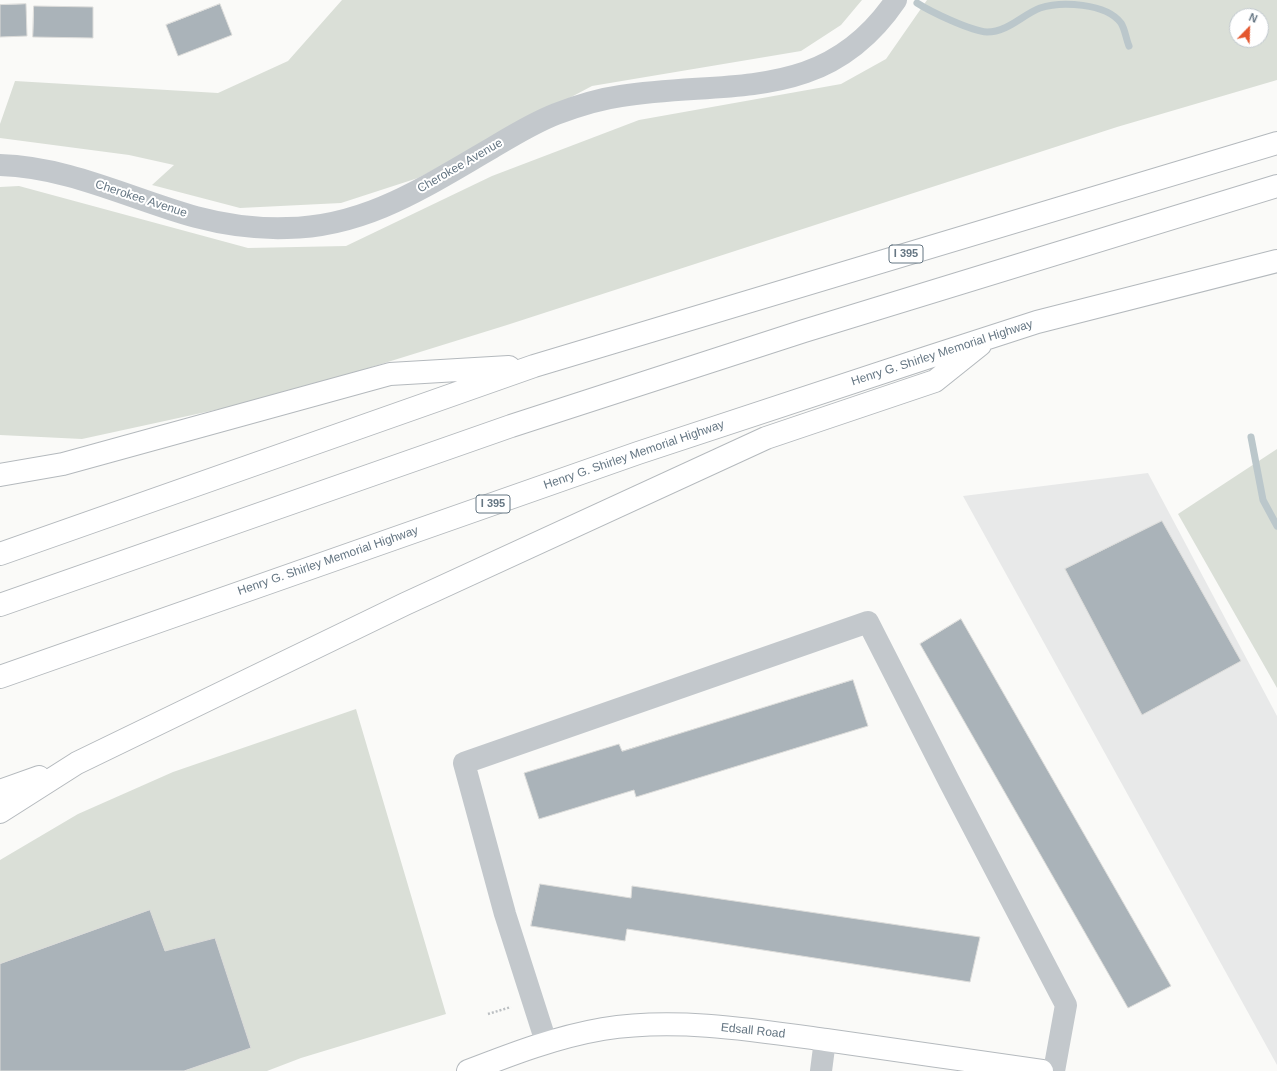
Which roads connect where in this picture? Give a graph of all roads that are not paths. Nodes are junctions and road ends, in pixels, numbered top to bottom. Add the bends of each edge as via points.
1 (896, 0) edge
2 (1277, 143) edge
3 (0, 165) edge
4 (1277, 186) edge
5 (1277, 261) edge
6 (990, 338) junction
7 (534, 366) junction
8 (0, 475) edge
9 (0, 554) edge
10 (0, 605) edge
11 (0, 677) edge
12 (77, 763) junction
13 (0, 791) edge
14 (0, 812) edge
15 (825, 1040) junction
16 (546, 1042) junction
17 (468, 1071) edge
18 (821, 1071) edge
19 (1042, 1071) edge
20 (1054, 1071) edge

1 - 3 street, Cherokee Avenue via 881,22 860,42 836,60 809,72 790,78 738,86 621,96 594,102 554,115 524,129 404,199 376,211 318,226 262,228 233,225 196,217 55,172
2 - 7 main road, I 395
4 - 10 main road via 804,330 511,426
5 - 6 main road, Henry G. Shirley Memorial Highway / I 395 via 1037,322
6 - 11 main road, Henry G. Shirley Memorial Highway / I 395 via 638,453
6 - 12 main road via 935,381 766,438 398,607
7 - 8 main road via 390,374 63,464
7 - 9 main road, I 395
12 - 13 main road
12 - 14 main road
15 - 16 main road, Edsall Road via 755,1030 680,1025 604,1029
15 - 18 street
15 - 19 main road, Edsall Road
16 - 17 main road, Edsall Road
16 - 20 street via 505,914 464,763 868,622 1066,1005

